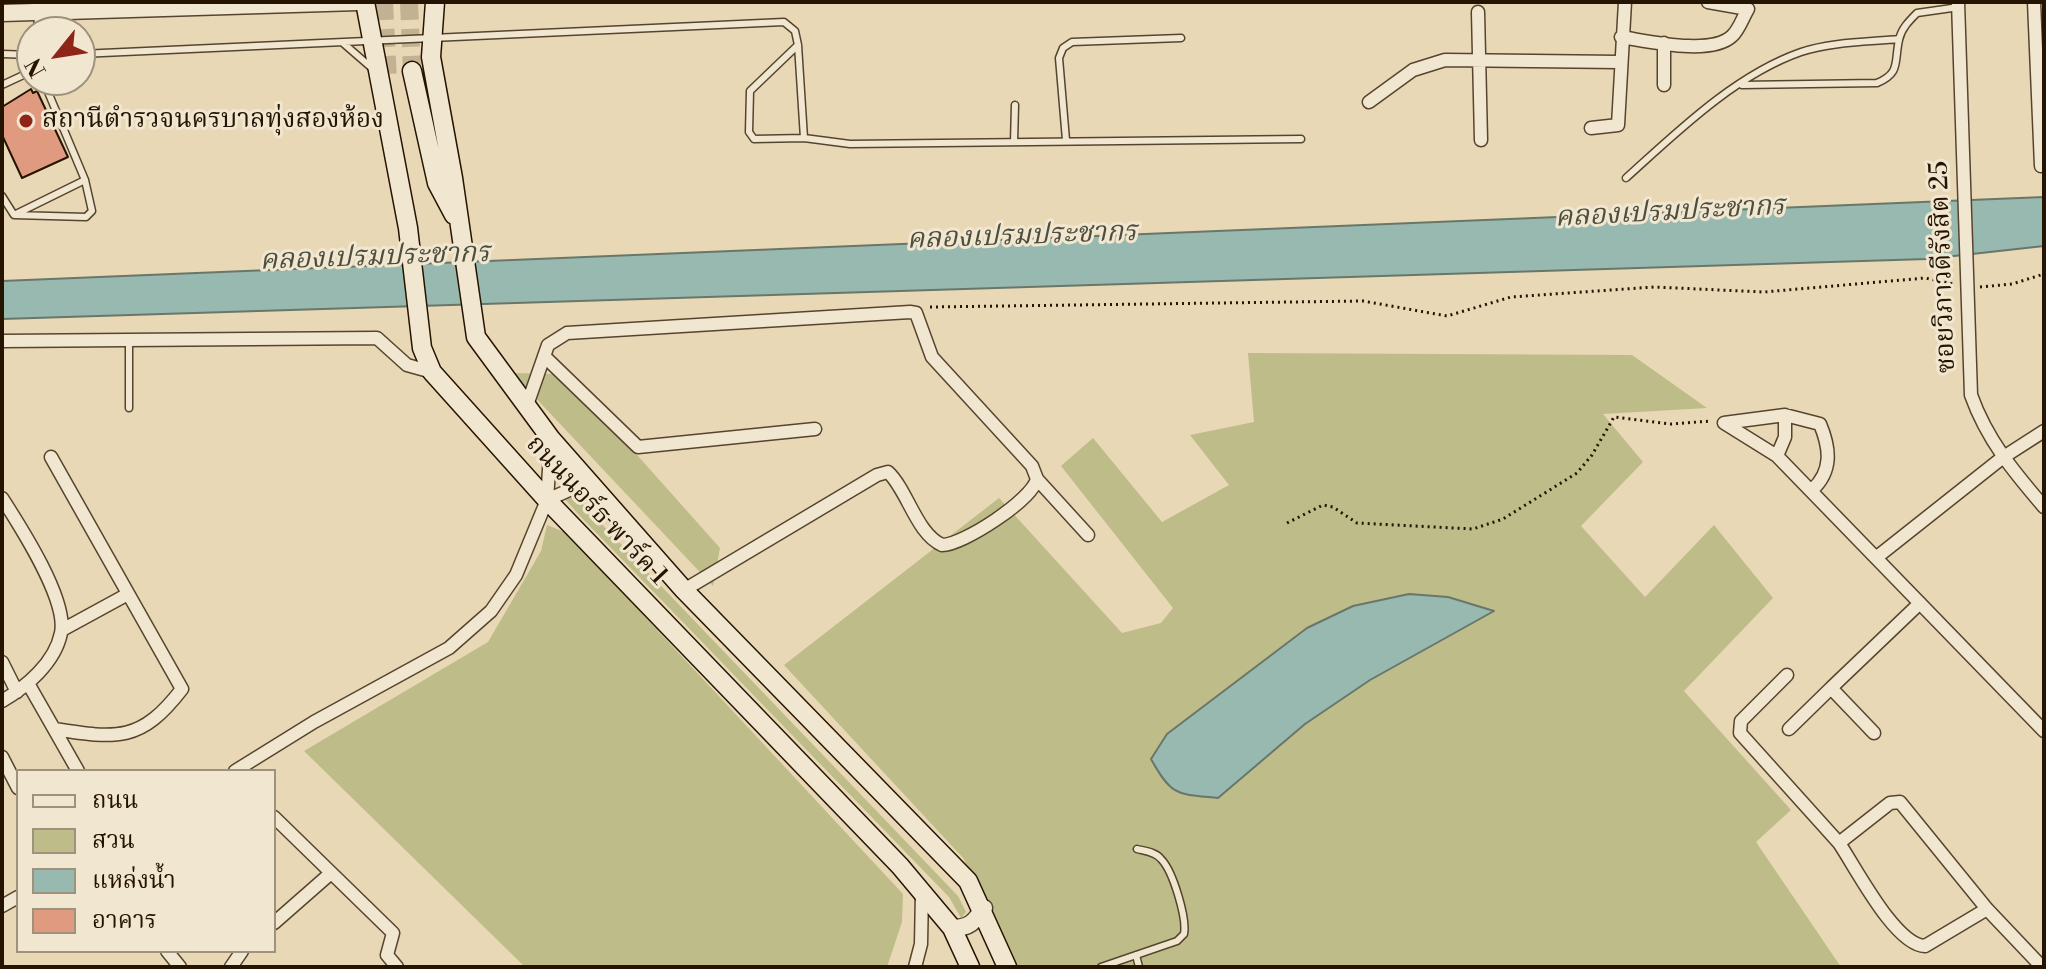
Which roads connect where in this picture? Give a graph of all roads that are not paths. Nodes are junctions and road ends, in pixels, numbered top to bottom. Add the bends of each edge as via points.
1 (358, 2) edge
2 (365, 2) edge
3 (435, 2) edge
4 (1625, 2) edge
5 (1708, 2) edge
6 (2034, 2) edge
7 (1958, 5) edge
8 (38, 12) junction
9 (1478, 12) dead end
10 (2, 13) edge
11 (38, 16) edge
12 (1621, 37) junction
13 (1181, 38) dead end
14 (431, 39) junction
15 (1899, 39) junction
16 (371, 41) junction
17 (343, 43) junction
18 (1664, 43) junction
19 (798, 45) junction
20 (96, 53) edge
21 (1478, 60) junction
22 (1619, 62) junction
23 (412, 71) tunnel mouth
24 (382, 76) junction
25 (1664, 85) dead end
26 (1741, 85) junction
27 (50, 96) edge
28 (1369, 102) dead end
29 (1015, 105) dead end
30 (1591, 128) dead end
31 (804, 138) junction
32 (1301, 139) dead end
33 (1066, 140) junction
34 (1481, 140) dead end
35 (1014, 142) junction
36 (2041, 166) dead end
37 (1626, 178) dead end
38 (85, 180) junction
39 (2, 196) edge
40 (14, 215) junction
41 (459, 224) junction
42 (129, 339) junction
43 (2, 341) edge
44 (544, 356) junction
45 (432, 372) junction
46 (129, 408) dead end
47 (526, 408) junction
48 (1785, 415) junction
49 (815, 429) dead end
50 (2044, 431) edge
51 (551, 439) junction
52 (1777, 456) junction
53 (51, 457) dead end
54 (2002, 458) junction
55 (1037, 479) junction
56 (587, 482) junction
57 (1812, 490) junction
58 (2, 498) edge
59 (547, 500) junction
60 (2044, 507) edge
61 (1088, 535) dead end
62 (1877, 557) junction
63 (684, 590) junction
64 (128, 594) junction
65 (1920, 603) junction
66 (62, 630) junction
67 (2, 662) edge
68 (1787, 675) dead end
69 (1831, 688) junction
70 (23, 689) junction
71 (2, 701) edge
72 (54, 729) junction
73 (1789, 729) dead end
74 (2044, 731) edge
75 (1874, 733) dead end
76 (2, 757) edge
77 (77, 769) edge
78 (238, 769) edge
79 (16, 784) edge
80 (276, 819) edge
81 (1839, 843) junction
82 (1137, 849) dead end
83 (331, 873) junction
84 (922, 892) junction
85 (984, 908) junction
86 (1987, 909) junction
87 (276, 921) edge
88 (952, 928) junction
89 (1136, 955) junction
90 (397, 967) edge
91 (915, 967) edge
92 (970, 967) edge
93 (1007, 967) edge
94 (1101, 967) edge
95 (1139, 967) edge
96 (2042, 967) edge

1 - 8 street
2 - 16 main road
3 - 14 main road, ถนนนอร์ธ พาร์ค 1
4 - 12 street
5 - 18 street via 1748,9 1732,37 1711,45
6 - 36 street
7 - 15 lane via 1917,13
7 - 54 street, ซอยวิภาวดีรังสิต 25 via 1971,395
8 - 10 street
8 - 11 lane
9 - 21 street
12 - 18 street
12 - 22 street
13 - 33 lane via 1072,42 1063,48 1059,58
14 - 16 lane
14 - 19 lane via 784,22 795,31
14 - 41 main road, ถนนนอร์ธ พาร์ค 1
15 - 26 lane via 1803,51
15 - 26 lane via 1898,67 1877,83
16 - 17 lane
16 - 24 main road
17 - 20 lane
17 - 24 lane
18 - 25 street
19 - 31 lane
19 - 31 lane via 750,91 749,132 758,141
21 - 22 street
21 - 28 street via 1445,60 1413,70
21 - 34 street
22 - 30 street via 1618,125
23 - 41 main road via 437,183
24 - 45 main road, ถนนนอร์ธ พาร์ค 1 via 422,348
26 - 37 lane
27 - 38 lane
29 - 35 lane
31 - 35 lane via 850,144
32 - 33 lane
33 - 35 lane
38 - 40 lane
38 - 40 lane via 92,211 86,217
39 - 40 lane
41 - 47 main road, ถนนนอร์ธ พาร์ค 1 via 476,337
42 - 43 street
42 - 45 street via 377,338 407,365
42 - 46 lane
44 - 47 street
44 - 49 street via 638,447
44 - 55 street via 548,345 567,333 916,313 932,357 1032,466
45 - 59 main road, ถนนนอร์ธ พาร์ค 1
47 - 51 main road, ถนนนอร์ธ พาร์ค 1
48 - 52 street via 1785,437
48 - 52 street via 1724,423
48 - 57 street via 1820,424 1828,443 1823,480
50 - 54 street
51 - 56 main road, ถนนนอร์ธ พาร์ค 1
51 - 59 street
52 - 57 street
53 - 64 street
54 - 60 street, ซอยวิภาวดีรังสิต 25
54 - 62 street
55 - 61 street
55 - 63 street via 1030,495 962,539 942,545 930,536 897,480 888,472 877,475
56 - 59 street
56 - 63 main road, ถนนนอร์ธ พาร์ค 1
57 - 62 street
58 - 66 street via 60,609
59 - 78 street via 516,575 473,629 449,648
59 - 84 main road, ถนนนอร์ธ พาร์ค 1
62 - 65 street
63 - 85 main road, ถนนนอร์ธ พาร์ค 1 via 946,856
64 - 66 street
64 - 72 street via 182,689 144,729 114,734
65 - 69 street
65 - 74 street
66 - 70 street
67 - 70 street
68 - 81 street via 1741,721 1740,733
69 - 73 street
69 - 75 street
70 - 71 street
70 - 72 street
72 - 77 street
76 - 79 street
80 - 83 street
81 - 86 street via 1900,934 1914,946 1925,946
81 - 86 street via 1890,803 1900,802
82 - 89 lane via 1164,861 1186,924 1177,941
83 - 87 street
83 - 90 street via 393,933 387,955
84 - 88 main road, ถนนนอร์ธ พาร์ค 1
84 - 91 street
85 - 88 street via 974,923
85 - 93 main road, ถนนนอร์ธ พาร์ค 1
86 - 96 street
88 - 92 main road, ถนนนอร์ธ พาร์ค 1
89 - 94 lane
89 - 95 lane

